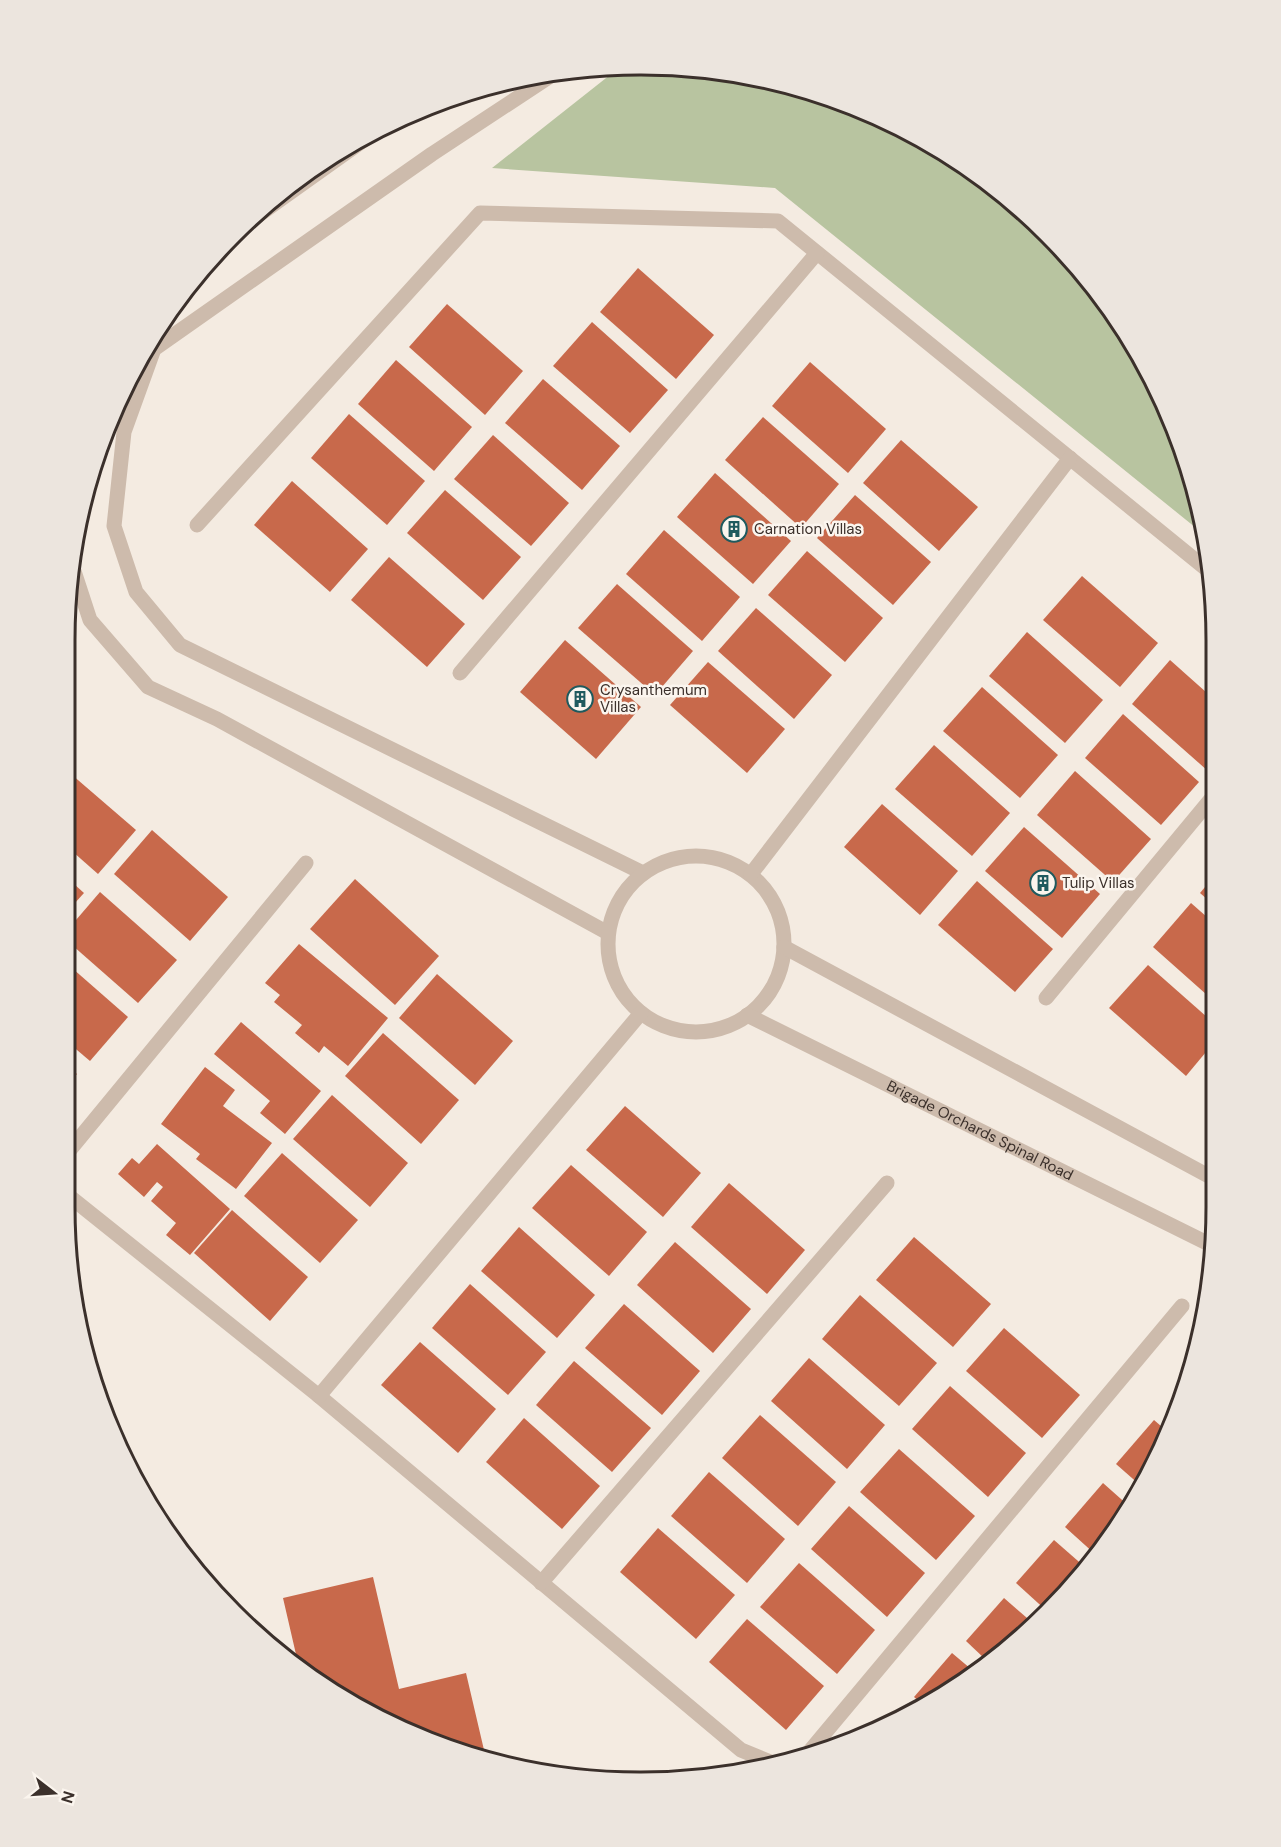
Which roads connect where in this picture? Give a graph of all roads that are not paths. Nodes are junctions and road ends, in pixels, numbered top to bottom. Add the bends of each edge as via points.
1 (521, 88) edge
2 (817, 253) junction
3 (158, 346) edge
4 (150, 359) edge
5 (1070, 458) junction
6 (197, 525) dead end
7 (1201, 564) edge
8 (78, 584) edge
9 (460, 673) dead end
10 (1206, 805) edge
11 (306, 863) dead end
12 (643, 873) junction
13 (751, 874) junction
14 (608, 933) junction
15 (783, 947) junction
16 (1046, 998) dead end
17 (640, 1013) junction
18 (747, 1016) junction
19 (75, 1144) edge
20 (1206, 1175) edge
21 (886, 1183) dead end
22 (75, 1201) edge
23 (1205, 1242) edge
24 (1182, 1306) dead end
25 (319, 1396) junction
26 (541, 1583) junction
27 (816, 1744) edge
28 (762, 1759) edge

1 - 3 street
2 - 5 street
2 - 6 street via 778,222 480,213
2 - 9 street
4 - 12 street via 124,432 114,526 136,592 180,645
5 - 7 street
5 - 13 street
8 - 14 street via 90,620 148,687 217,719
10 - 16 street
11 - 19 street
12 - 13 street via 669,859 697,855 726,860
12 - 14 street via 614,910
13 - 15 street via 769,895 781,920
14 - 17 street via 610,963 621,991
15 - 18 street via 778,973 766,997
15 - 20 street
17 - 18 street via 665,1027 693,1032 721,1028
17 - 25 street
18 - 23 street, Brigade Orchards Spinal Road
21 - 26 street
22 - 25 street
24 - 27 street
25 - 26 street
26 - 28 street via 741,1750

